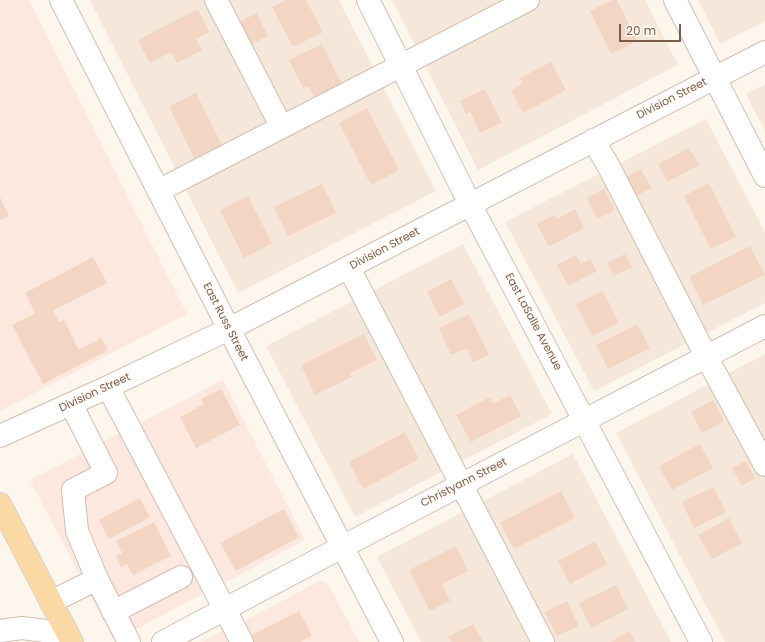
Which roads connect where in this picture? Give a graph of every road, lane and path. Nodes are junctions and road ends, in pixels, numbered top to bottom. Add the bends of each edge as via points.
1 (61, 0) edge
2 (216, 0) edge
3 (368, 0) edge
4 (675, 0) edge
5 (522, 1) edge
6 (765, 52) edge
7 (401, 66) junction
8 (714, 78) junction
9 (281, 126) junction
10 (593, 140) junction
11 (765, 176) edge
12 (158, 191) junction
13 (470, 204) junction
14 (348, 268) junction
15 (765, 326) edge
16 (228, 329) junction
17 (706, 356) junction
18 (108, 387) junction
19 (71, 404) junction
20 (585, 420) junction
21 (0, 436) edge
22 (765, 465) edge
23 (461, 485) junction
24 (0, 504) edge
25 (342, 547) junction
26 (181, 577) dead end
27 (97, 579) junction
28 (51, 602) junction
29 (224, 609) junction
30 (114, 612) junction
31 (0, 631) edge
32 (66, 642) edge
33 (72, 642) edge
34 (129, 642) edge
35 (163, 642) edge
36 (242, 642) edge
37 (392, 642) edge
38 (543, 642) edge
39 (701, 642) edge

1 - 12 street, East Russ Street
2 - 9 street
3 - 7 street, East LaSalle Avenue
4 - 8 street
5 - 7 street
6 - 8 street, Division Street
7 - 9 street
7 - 13 street, East LaSalle Avenue
8 - 10 street, Division Street
8 - 11 street
9 - 12 street
10 - 13 street, Division Street
10 - 17 street
12 - 16 street, East Russ Street
13 - 14 street, Division Street
13 - 20 street, East LaSalle Avenue
14 - 16 street, Division Street
14 - 23 street
15 - 17 street, Christyann Street
16 - 18 street, Division Street
16 - 25 street, East Russ Street
17 - 20 street, Christyann Street
17 - 22 street
18 - 19 street, Division Street
18 - 29 street
19 - 21 street, Division Street
19 - 27 street via 106,473 73,490 77,531
20 - 23 street, Christyann Street
20 - 39 street, East LaSalle Avenue
23 - 25 street, Christyann Street
23 - 38 street
24 - 28 main road
25 - 29 street, Christyann Street
25 - 37 street, East Russ Street
26 - 30 street
27 - 28 street
27 - 30 street
28 - 33 main road
29 - 35 street, Christyann Street
29 - 36 street
30 - 34 street
31 - 32 street via 22,628 45,631

